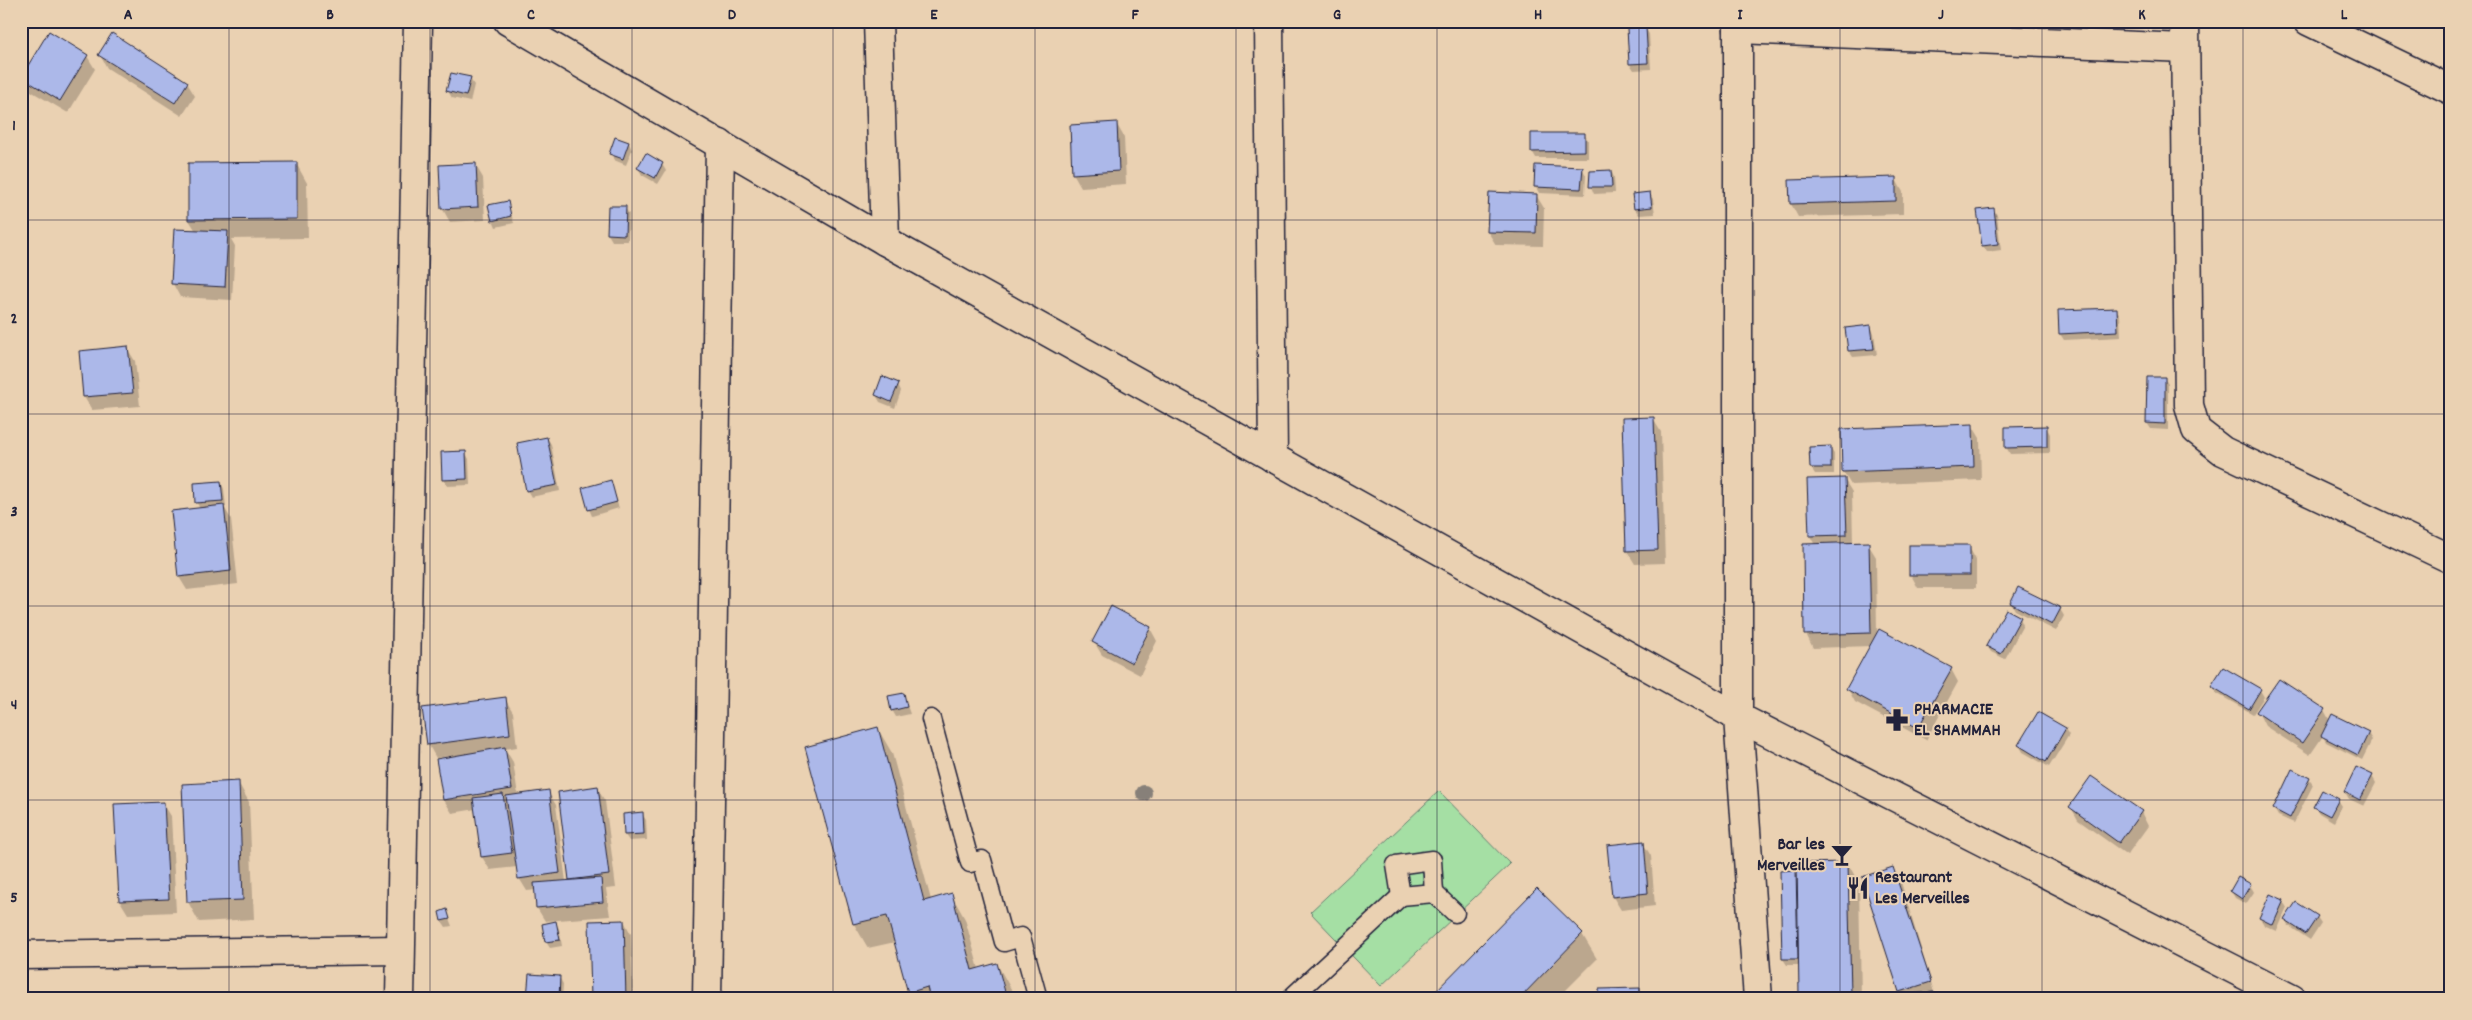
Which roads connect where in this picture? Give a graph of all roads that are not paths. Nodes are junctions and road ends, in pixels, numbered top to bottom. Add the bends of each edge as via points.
1 (418, 21) edge
2 (508, 21) edge
3 (878, 21) edge
4 (1269, 21) edge
5 (2308, 21) edge
6 (1738, 25) edge
7 (2185, 34) edge
8 (2451, 90) edge
9 (720, 144) junction
10 (885, 240) junction
11 (1273, 458) junction
12 (2451, 559) edge
13 (1738, 717) junction
14 (931, 719) dead end
15 (1434, 893) junction
16 (1401, 896) junction
17 (1455, 913) dead end
18 (400, 950) junction
19 (21, 955) edge
20 (2277, 995) edge
21 (400, 999) edge
22 (708, 999) edge
23 (1038, 999) edge
24 (1290, 999) edge
25 (1758, 999) edge

1 - 18 street
2 - 9 street
3 - 10 street
4 - 11 street
5 - 8 street
6 - 7 street
6 - 13 street
7 - 12 street via 2188,405 2196,430 2223,451
9 - 10 street
9 - 22 street
10 - 11 street
11 - 13 street
13 - 20 street
13 - 25 street
14 - 23 lane via 970,863 982,860 1004,942 1021,937
15 - 16 lane
15 - 16 lane via 1432,860 1396,865
15 - 17 lane
16 - 24 lane
18 - 19 street
18 - 21 street

